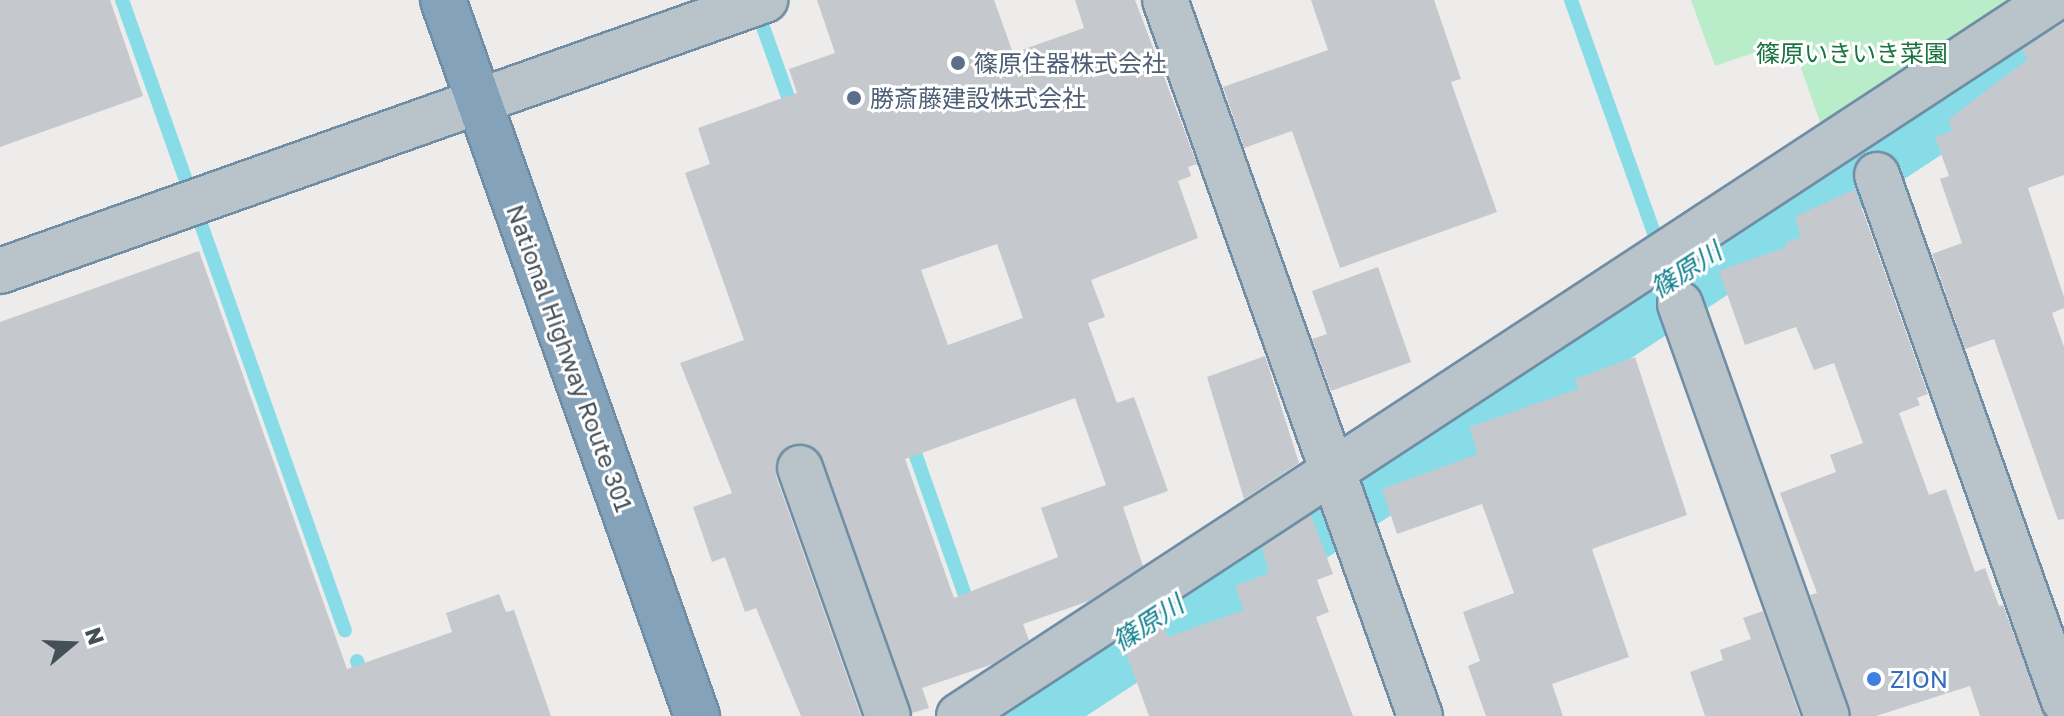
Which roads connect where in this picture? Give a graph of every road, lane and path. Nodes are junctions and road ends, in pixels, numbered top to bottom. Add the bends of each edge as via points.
1 (443, 0) edge
2 (765, 0) edge
3 (1165, 0) edge
4 (2052, 0) edge
5 (479, 101) junction
6 (1877, 175) dead end
7 (0, 271) edge
8 (1680, 304) dead end
9 (800, 468) dead end
10 (1333, 471) junction
11 (2064, 701) edge
12 (697, 716) edge
13 (888, 716) edge
14 (959, 716) edge
15 (1420, 716) edge
16 (1827, 716) edge

1 - 5 highway, National Highway Route 301
2 - 5 street
3 - 10 street
4 - 10 street
5 - 7 street
5 - 12 highway, National Highway Route 301
6 - 11 street
8 - 16 street
9 - 13 street
10 - 14 street
10 - 15 street

